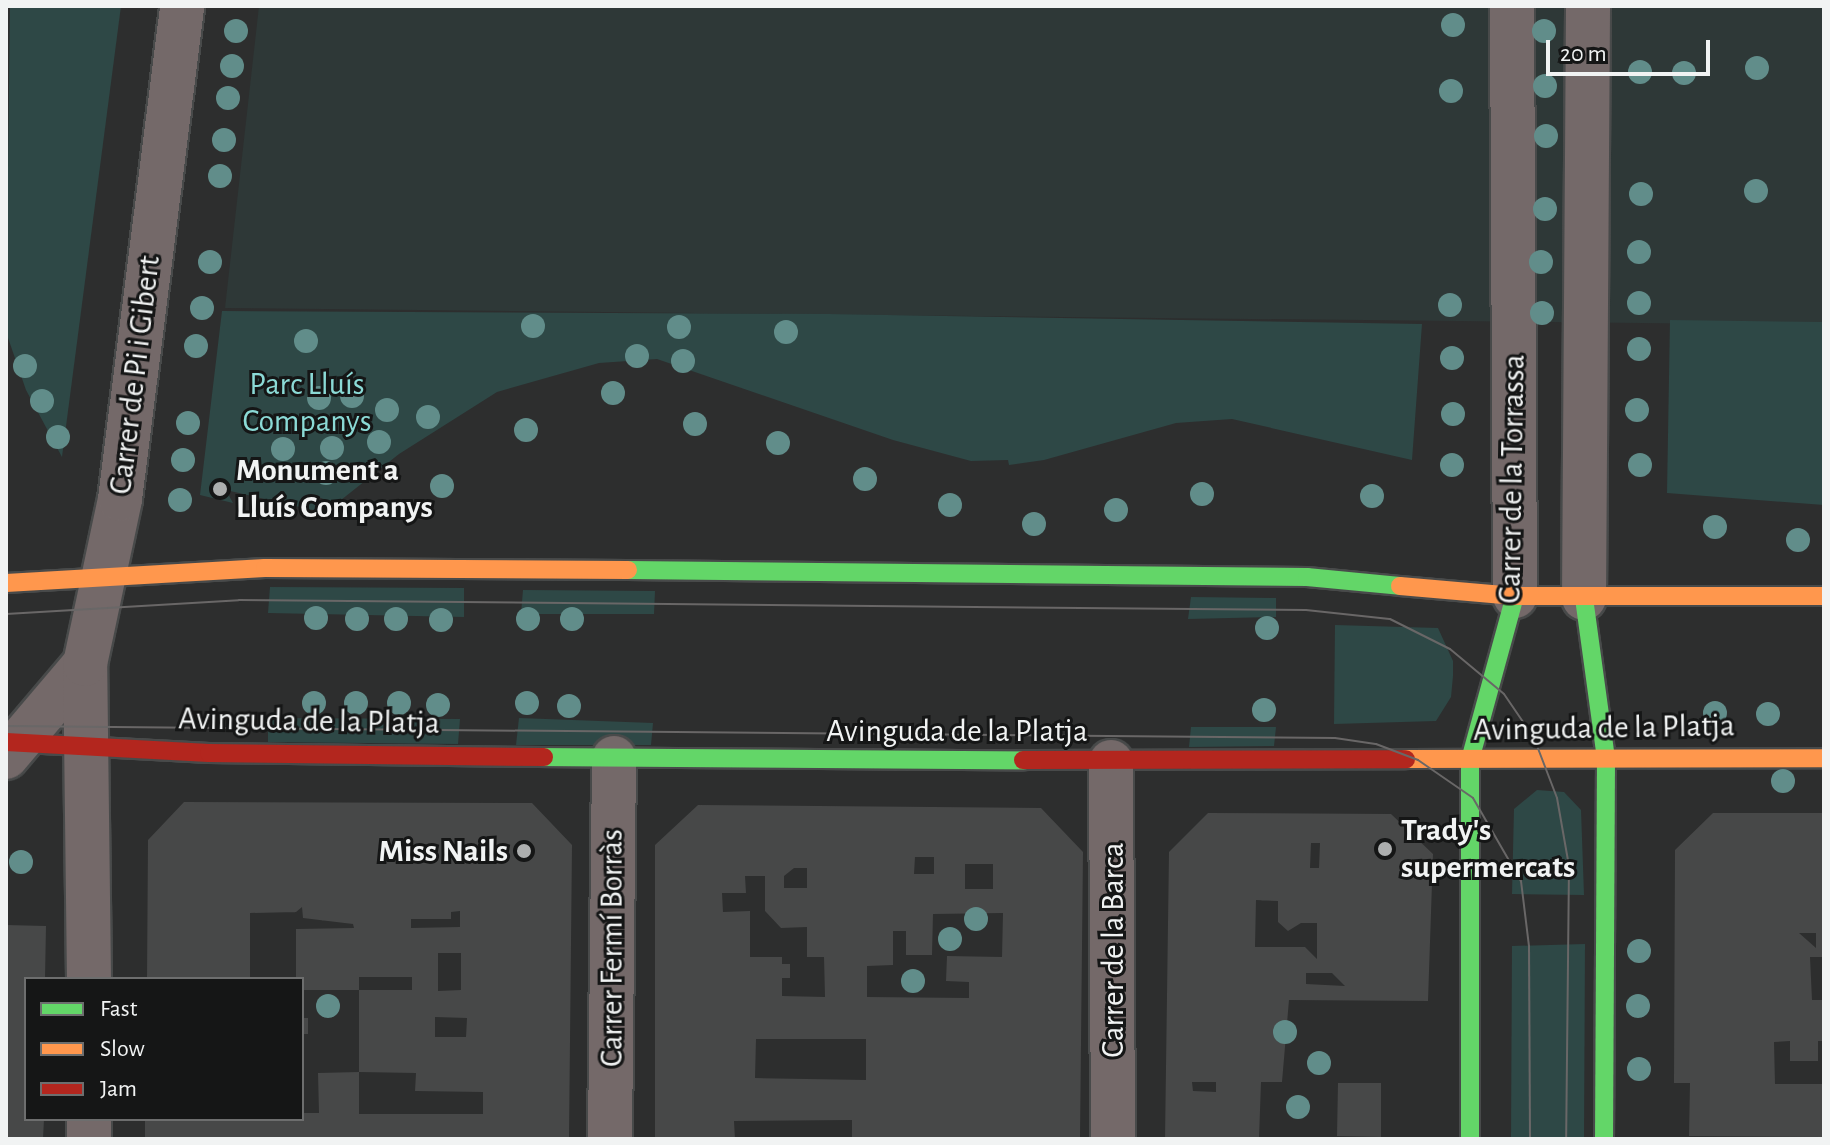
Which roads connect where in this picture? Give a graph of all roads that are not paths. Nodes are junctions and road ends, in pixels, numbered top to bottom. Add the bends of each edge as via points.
1 (182, 6) edge
2 (1512, 6) edge
3 (1588, 6) edge
4 (102, 578) junction
5 (6, 583) edge
6 (1515, 596) junction
7 (1824, 596) edge
8 (1584, 598) junction
9 (85, 664) junction
10 (89, 743) junction
11 (9, 747) edge
12 (614, 758) junction
13 (1824, 758) edge
14 (1606, 759) junction
15 (1470, 760) junction
16 (1111, 762) junction
17 (89, 977) edge
18 (610, 1139) edge
19 (1113, 1139) edge
20 (1470, 1139) edge
21 (1604, 1139) edge

1 - 4 street, Carrer de Pi i Gibert via 124,476
2 - 6 street, Carrer de la Torrassa
3 - 8 street
4 - 5 street
4 - 6 street via 265,568 1307,577
4 - 9 street, Carrer de Pi i Gibert
6 - 8 street
6 - 15 street, Carrer de la Torrassa
7 - 8 street
8 - 14 street
9 - 10 street, Carrer de Pi i Gibert
9 - 11 street
10 - 11 street, Avinguda de la Platja
10 - 12 street, Avinguda de la Platja via 209,753
10 - 17 street, Carrer de Pi i Gibert
12 - 16 street, Avinguda de la Platja
12 - 18 street, Carrer Fermí Borràs
13 - 14 street, Avinguda de la Platja
14 - 15 street, Avinguda de la Platja
14 - 21 street
15 - 16 street, Avinguda de la Platja
15 - 20 street, Carrer de la Torrassa
16 - 19 street, Carrer de la Barca

